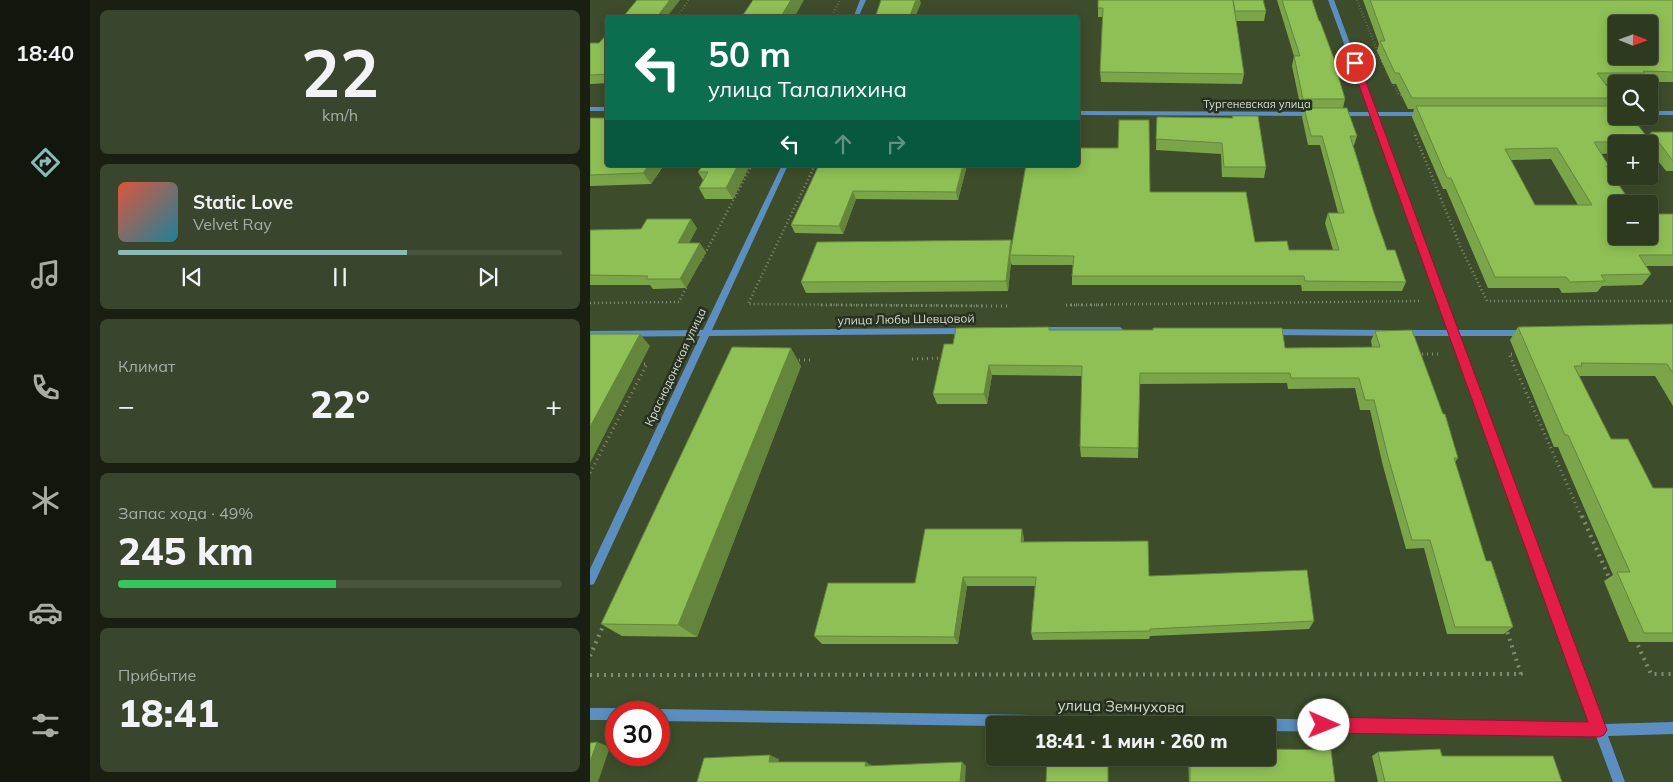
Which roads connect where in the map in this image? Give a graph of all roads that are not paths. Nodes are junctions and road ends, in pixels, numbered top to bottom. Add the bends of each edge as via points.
1 (863, 0) edge
2 (1331, 0) edge
3 (856, 15) edge
4 (590, 109) edge
5 (605, 109) edge
6 (1080, 113) edge
7 (1658, 113) edge
8 (1673, 113) edge
9 (1374, 114) junction
10 (1436, 114) edge
11 (784, 167) edge
12 (982, 330) edge
13 (1031, 330) edge
14 (1129, 330) edge
15 (1266, 332) edge
16 (1539, 333) edge
17 (590, 334) edge
18 (704, 334) junction
19 (1452, 334) junction
20 (590, 580) edge
21 (590, 714) edge
22 (605, 714) edge
23 (670, 715) edge
24 (1673, 728) edge
25 (1599, 730) junction
26 (1619, 782) edge

1 - 3 street
2 - 9 street
4 - 5 street
6 - 9 street, Тургеневская улица
7 - 8 street
9 - 10 street, Тургеневская улица
9 - 19 street
11 - 18 street, Краснодонская улица
12 - 18 street, улица Любы Шевцовой
13 - 14 street
15 - 19 street
16 - 19 street
17 - 18 street, улица Любы Шевцовой
18 - 20 street, Краснодонская улица
19 - 25 street
21 - 22 street
23 - 25 street, улица Земнухова
24 - 25 street, улица Земнухова
25 - 26 street

